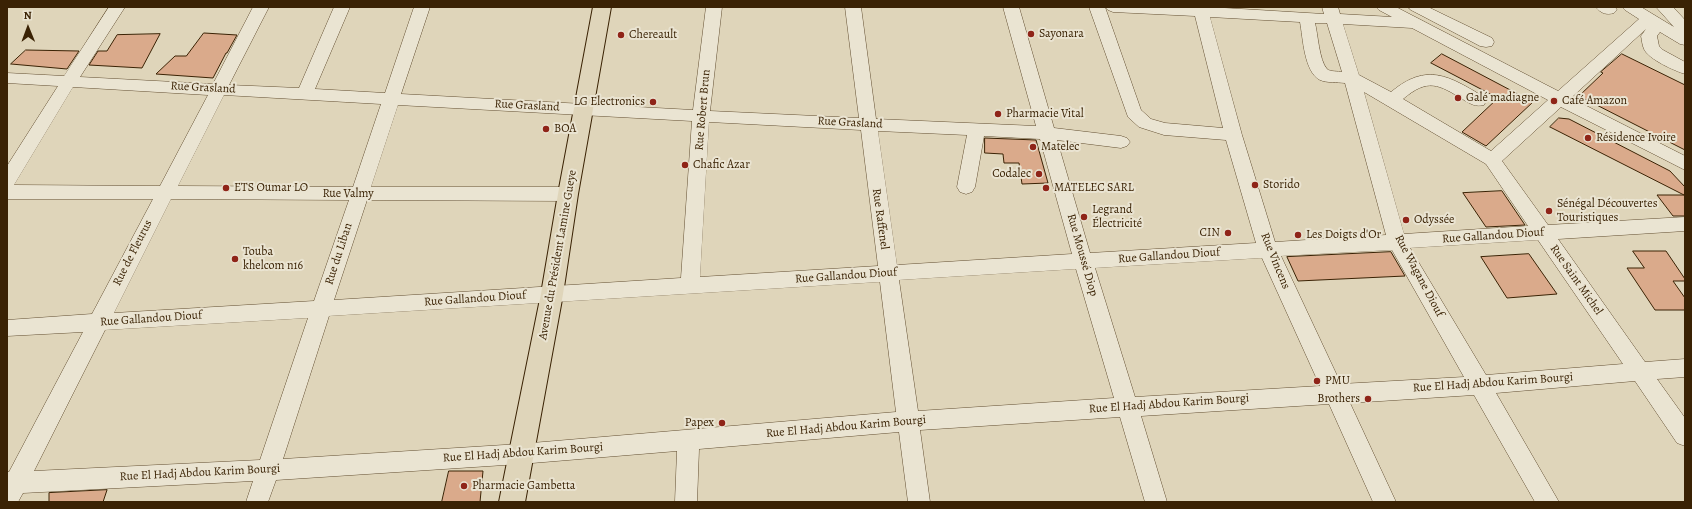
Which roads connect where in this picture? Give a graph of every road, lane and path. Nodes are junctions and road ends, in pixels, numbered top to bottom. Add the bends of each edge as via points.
1 (117, 7) edge
2 (261, 7) edge
3 (342, 7) edge
4 (422, 7) edge
5 (602, 7) edge
6 (714, 7) edge
7 (853, 7) edge
8 (1010, 7) edge
9 (1097, 7) edge
10 (1113, 7) edge
11 (1384, 7) edge
12 (1416, 7) edge
13 (1630, 7) edge
14 (1664, 7) edge
15 (1201, 9) edge
16 (1235, 10) edge
17 (1332, 13) edge
18 (1307, 18) junction
19 (1653, 20) junction
20 (1445, 21) junction
21 (1416, 24) junction
22 (1685, 29) edge
23 (1432, 32) junction
24 (1685, 40) edge
25 (1486, 42) dead end
26 (1685, 69) edge
27 (7, 78) edge
28 (1352, 78) junction
29 (69, 81) junction
30 (218, 89) junction
31 (305, 94) junction
32 (391, 98) junction
33 (1560, 98) junction
34 (1392, 100) junction
35 (1478, 101) dead end
36 (584, 109) junction
37 (701, 116) junction
38 (868, 124) junction
39 (976, 130) junction
40 (1047, 133) junction
41 (1233, 135) junction
42 (1121, 142) dead end
43 (1492, 160) junction
44 (1683, 164) edge
45 (7, 181) edge
46 (966, 186) dead end
47 (7, 192) edge
48 (164, 193) junction
49 (360, 194) junction
50 (568, 194) junction
51 (1685, 224) edge
52 (1543, 232) junction
53 (1397, 242) junction
54 (1268, 250) junction
55 (1083, 261) junction
56 (888, 273) junction
57 (690, 286) junction
58 (552, 294) junction
59 (322, 309) junction
60 (98, 323) junction
61 (7, 328) edge
62 (1685, 368) edge
63 (1640, 372) junction
64 (1480, 385) junction
65 (1335, 394) junction
66 (1127, 407) junction
67 (908, 421) junction
68 (1685, 436) edge
69 (688, 440) junction
70 (520, 454) junction
71 (268, 470) junction
72 (10, 488) edge
73 (257, 502) edge
74 (512, 502) edge
75 (686, 502) edge
76 (919, 502) edge
77 (1156, 502) edge
78 (1385, 502) edge
79 (1548, 502) edge

1 - 29 street
2 - 30 street, Rue de Fleurus
3 - 31 street
4 - 32 street, Rue du Liban
5 - 36 main road, Avenue du Président Lamine Gueye
6 - 37 street, Rue Robert Brun
7 - 38 street, Rue Raffenel
8 - 40 street, Rue Moussé Diop
9 - 41 street via 1134,113 1145,123 1164,129
10 - 15 street
11 - 21 street
12 - 20 street
13 - 19 street
14 - 22 street
15 - 16 street
15 - 41 street, Rue Vincens
16 - 18 street
17 - 18 street
17 - 21 street
17 - 28 street, Rue Wagane Diouf
18 - 28 street via 1314,59 1320,72 1326,76
19 - 24 street
19 - 26 street via 1649,36 1650,48
19 - 33 street
20 - 23 street
20 - 25 street
21 - 23 street
23 - 33 street
27 - 29 street, Rue Grasland
28 - 34 street
28 - 53 street, Rue Wagane Diouf
29 - 30 street, Rue Grasland
29 - 45 street
30 - 31 street, Rue Grasland
30 - 48 street, Rue de Fleurus
31 - 32 street, Rue Grasland
32 - 36 street, Rue Grasland
32 - 49 street, Rue du Liban
33 - 43 street
33 - 44 street
34 - 35 street via 1418,81 1433,80 1442,81
34 - 43 street
36 - 37 street, Rue Grasland
36 - 50 main road, Avenue du Président Lamine Gueye
37 - 38 street, Rue Grasland
37 - 57 street, Rue Robert Brun
38 - 39 street, Rue Grasland
38 - 56 street, Rue Raffenel
39 - 40 street, Rue Grasland
39 - 46 street
40 - 42 street, Rue Grasland
40 - 55 street, Rue Moussé Diop
41 - 54 street, Rue Vincens
43 - 52 street, Rue Saint Michel
47 - 48 street, Rue Valmy
48 - 49 street, Rue Valmy
48 - 60 street, Rue de Fleurus
49 - 50 street, Rue Valmy
49 - 59 street, Rue du Liban
50 - 58 main road, Avenue du Président Lamine Gueye
51 - 52 street, Rue Gallandou Diouf
52 - 53 street, Rue Gallandou Diouf
52 - 63 street, Rue Saint Michel
53 - 54 street, Rue Gallandou Diouf
53 - 64 street, Rue Wagane Diouf
54 - 55 street, Rue Gallandou Diouf
54 - 65 street, Rue Vincens
55 - 56 street, Rue Gallandou Diouf
55 - 66 street, Rue Moussé Diop
56 - 57 street, Rue Gallandou Diouf
56 - 67 street, Rue Raffenel
57 - 58 street, Rue Gallandou Diouf
58 - 59 street, Rue Gallandou Diouf
58 - 70 main road, Avenue du Président Lamine Gueye
59 - 60 street, Rue Gallandou Diouf
59 - 71 street, Rue du Liban
60 - 61 street, Rue Gallandou Diouf
60 - 72 street, Rue de Fleurus
62 - 63 street, Rue El Hadj Abdou Karim Bourgi
63 - 64 street, Rue El Hadj Abdou Karim Bourgi
63 - 68 street, Rue Saint Michel
64 - 65 street, Rue El Hadj Abdou Karim Bourgi
64 - 79 street, Rue Wagane Diouf
65 - 66 street, Rue El Hadj Abdou Karim Bourgi
65 - 78 street, Rue Vincens
66 - 67 street, Rue El Hadj Abdou Karim Bourgi
66 - 77 street, Rue Moussé Diop
67 - 69 street, Rue El Hadj Abdou Karim Bourgi
67 - 76 street, Rue Raffenel
69 - 70 street, Rue El Hadj Abdou Karim Bourgi
69 - 75 street
70 - 71 street, Rue El Hadj Abdou Karim Bourgi
70 - 74 main road, Avenue du Président Lamine Gueye
71 - 72 street, Rue El Hadj Abdou Karim Bourgi
71 - 73 street, Rue du Liban

